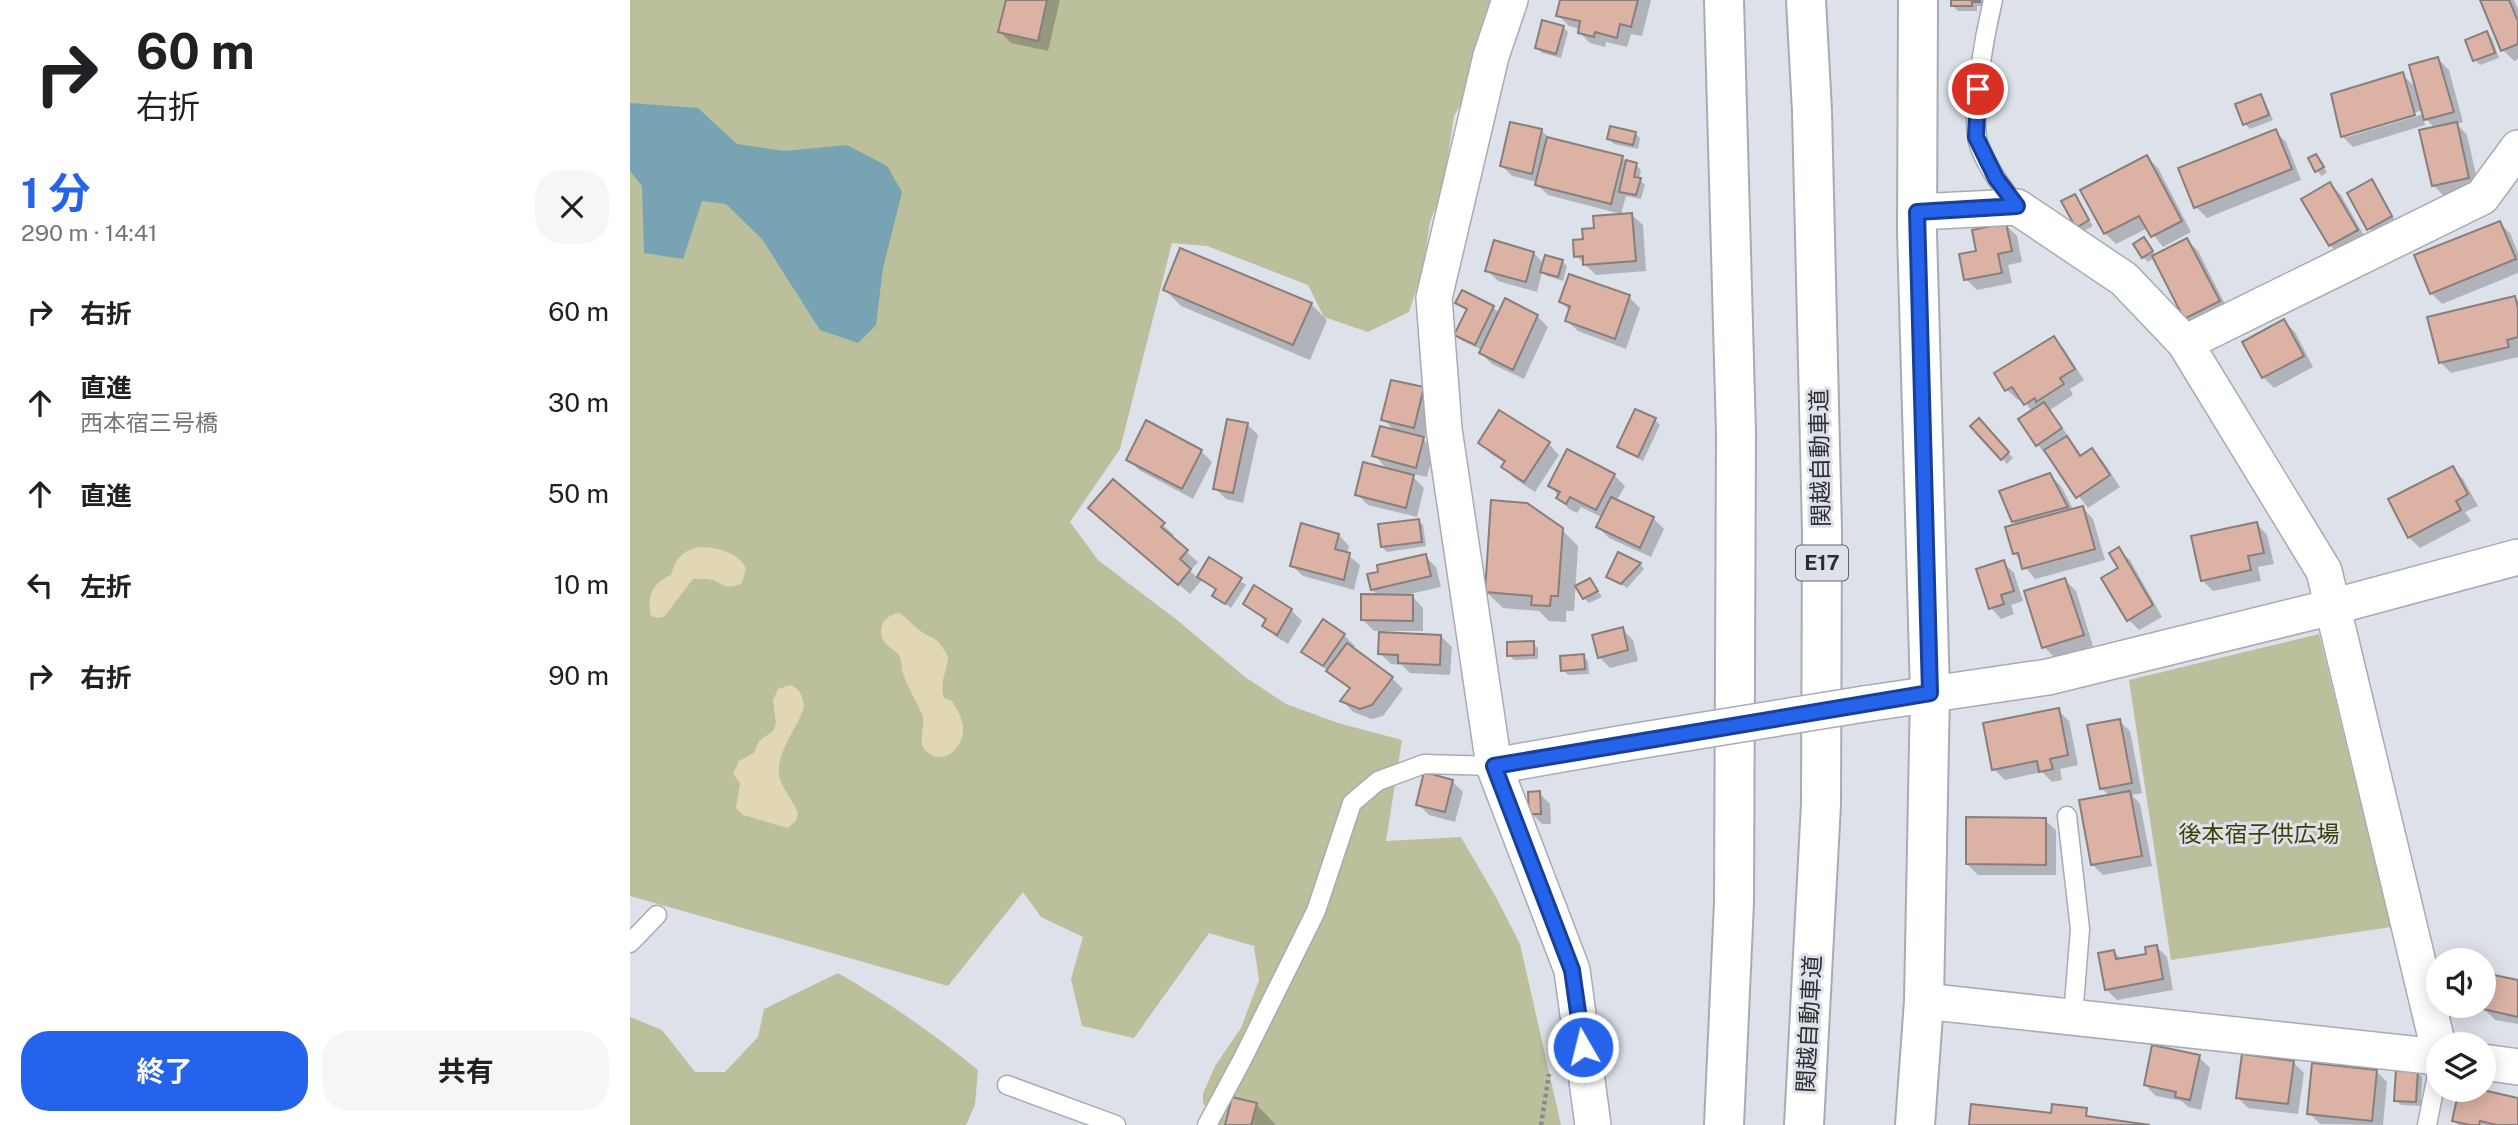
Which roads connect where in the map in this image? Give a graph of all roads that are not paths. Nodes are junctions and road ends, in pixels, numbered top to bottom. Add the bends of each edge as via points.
1 (1510, 0) edge
2 (1724, 0) edge
3 (1807, 0) edge
4 (1918, 0) edge
5 (1993, 0) edge
6 (2518, 148) edge
7 (2017, 206) junction
8 (1917, 212) junction
9 (2185, 344) junction
10 (2518, 557) edge
11 (2332, 607) junction
12 (1930, 693) junction
13 (1494, 766) junction
14 (2067, 816) dead end
15 (657, 915) dead end
16 (630, 943) edge
17 (1924, 1001) junction
18 (2073, 1017) junction
19 (2435, 1032) edge
20 (2426, 1056) edge
21 (2496, 1063) edge
22 (2518, 1066) edge
23 (1007, 1085) dead end
24 (2432, 1102) edge
25 (1116, 1125) edge
26 (1207, 1125) edge
27 (1594, 1125) edge
28 (1724, 1125) edge
29 (1804, 1125) edge
30 (1915, 1125) edge
31 (2427, 1125) edge

1 - 13 street via 1491,56 1434,298 1444,429
2 - 28 main road via 1736,447 1734,902
3 - 29 main road, 関越自動車道 / E17 via 1822,545 1821,804
4 - 8 main road
5 - 7 lane via 1978,89 1976,137 1996,178
6 - 9 street via 2482,197
7 - 8 street
7 - 9 street via 2124,279
8 - 12 main road
9 - 11 street via 2324,571
10 - 11 street
11 - 12 street via 2048,677
11 - 19 street
12 - 13 street, bridge
12 - 17 main road
13 - 26 lane via 1424,764 1378,780 1352,803 1316,911
13 - 27 street via 1572,970
14 - 18 lane via 2080,929
15 - 16 lane
17 - 18 street
17 - 30 main road
18 - 20 street
21 - 22 street
23 - 25 lane
24 - 31 lane

